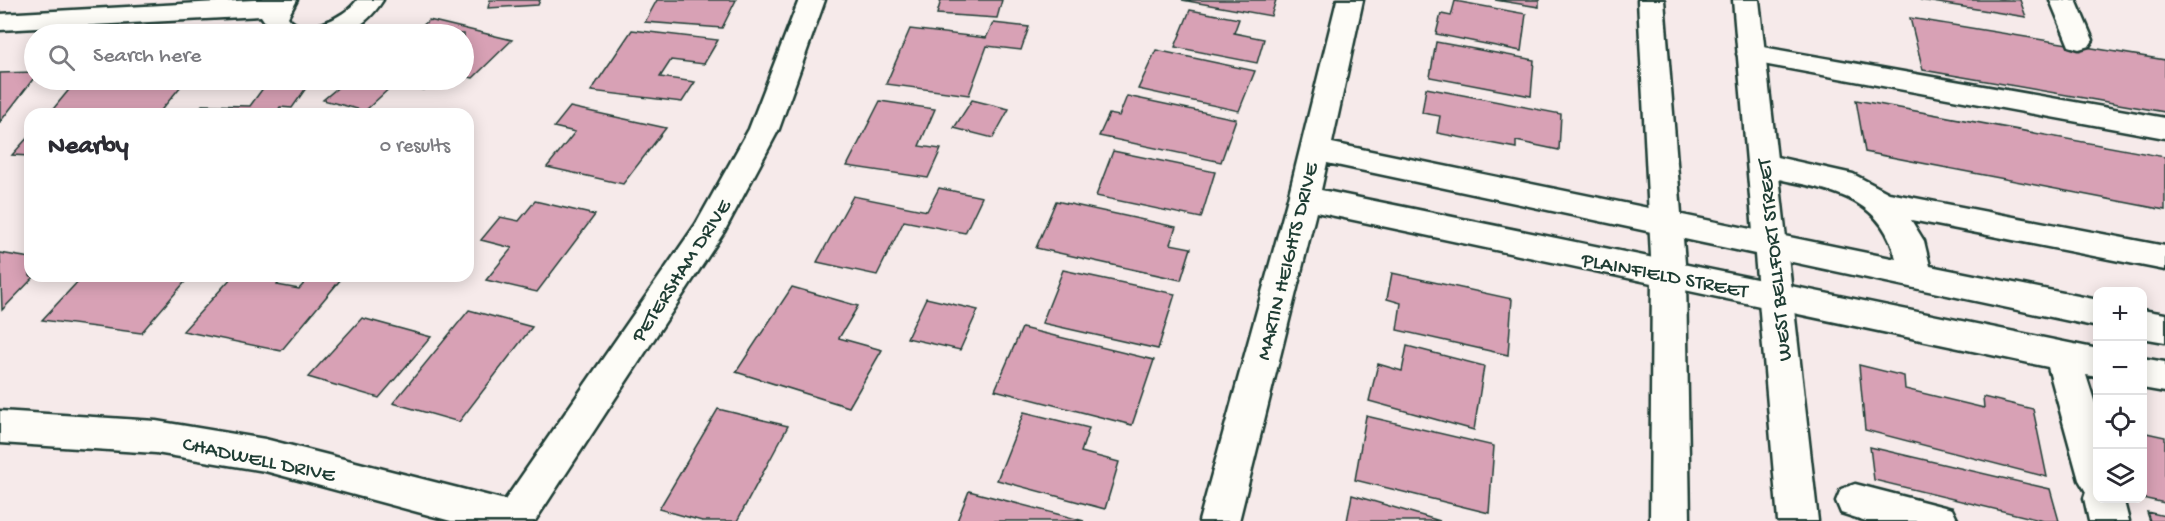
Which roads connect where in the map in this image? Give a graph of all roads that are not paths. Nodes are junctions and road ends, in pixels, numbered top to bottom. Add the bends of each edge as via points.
1 (370, 0) edge
2 (812, 0) edge
3 (1350, 0) edge
4 (1651, 0) edge
5 (1746, 0) edge
6 (2063, 0) edge
7 (281, 4) edge
8 (0, 22) edge
9 (276, 24) edge
10 (346, 24) edge
11 (2079, 40) dead end
12 (1751, 54) junction
13 (2165, 128) edge
14 (1314, 150) junction
15 (1763, 165) junction
16 (1304, 198) junction
17 (1882, 203) junction
18 (1666, 223) junction
19 (1772, 246) junction
20 (2165, 258) edge
21 (1669, 276) junction
22 (1916, 277) junction
23 (1777, 296) junction
24 (2093, 313) edge
25 (2147, 325) edge
26 (2165, 328) edge
27 (2080, 360) edge
28 (2147, 374) edge
29 (2165, 377) edge
30 (0, 427) edge
31 (2093, 452) edge
32 (1855, 501) dead end
33 (2104, 503) edge
34 (513, 521) edge
35 (1219, 521) edge
36 (1670, 521) edge
37 (1798, 521) edge
38 (1938, 521) edge
39 (2109, 521) edge

1 - 10 street
2 - 34 street, PETERSHAM DRIVE via 764,129 708,232
3 - 14 street, MARTIN HEIGHTS DRIVE
4 - 18 street
5 - 12 street, WEST BELLFORT STREET
6 - 11 street
7 - 8 street
7 - 9 street via 274,17
12 - 13 street
12 - 15 street, WEST BELLFORT STREET
14 - 16 street, MARTIN HEIGHTS DRIVE
14 - 18 street
15 - 17 street via 1842,182
15 - 19 street, WEST BELLFORT STREET
16 - 21 street, PLAINFIELD STREET
16 - 35 street, MARTIN HEIGHTS DRIVE
17 - 20 street
17 - 22 street via 1908,241
18 - 19 street
18 - 21 street
19 - 22 street
19 - 23 street, WEST BELLFORT STREET
21 - 23 street, PLAINFIELD STREET
21 - 36 street
22 - 24 street
23 - 27 street, PLAINFIELD STREET
23 - 37 street, WEST BELLFORT STREET
25 - 26 street
27 - 31 street
28 - 29 street
30 - 34 street, CHADWELL DRIVE via 156,437 266,455
32 - 38 street
33 - 39 street

